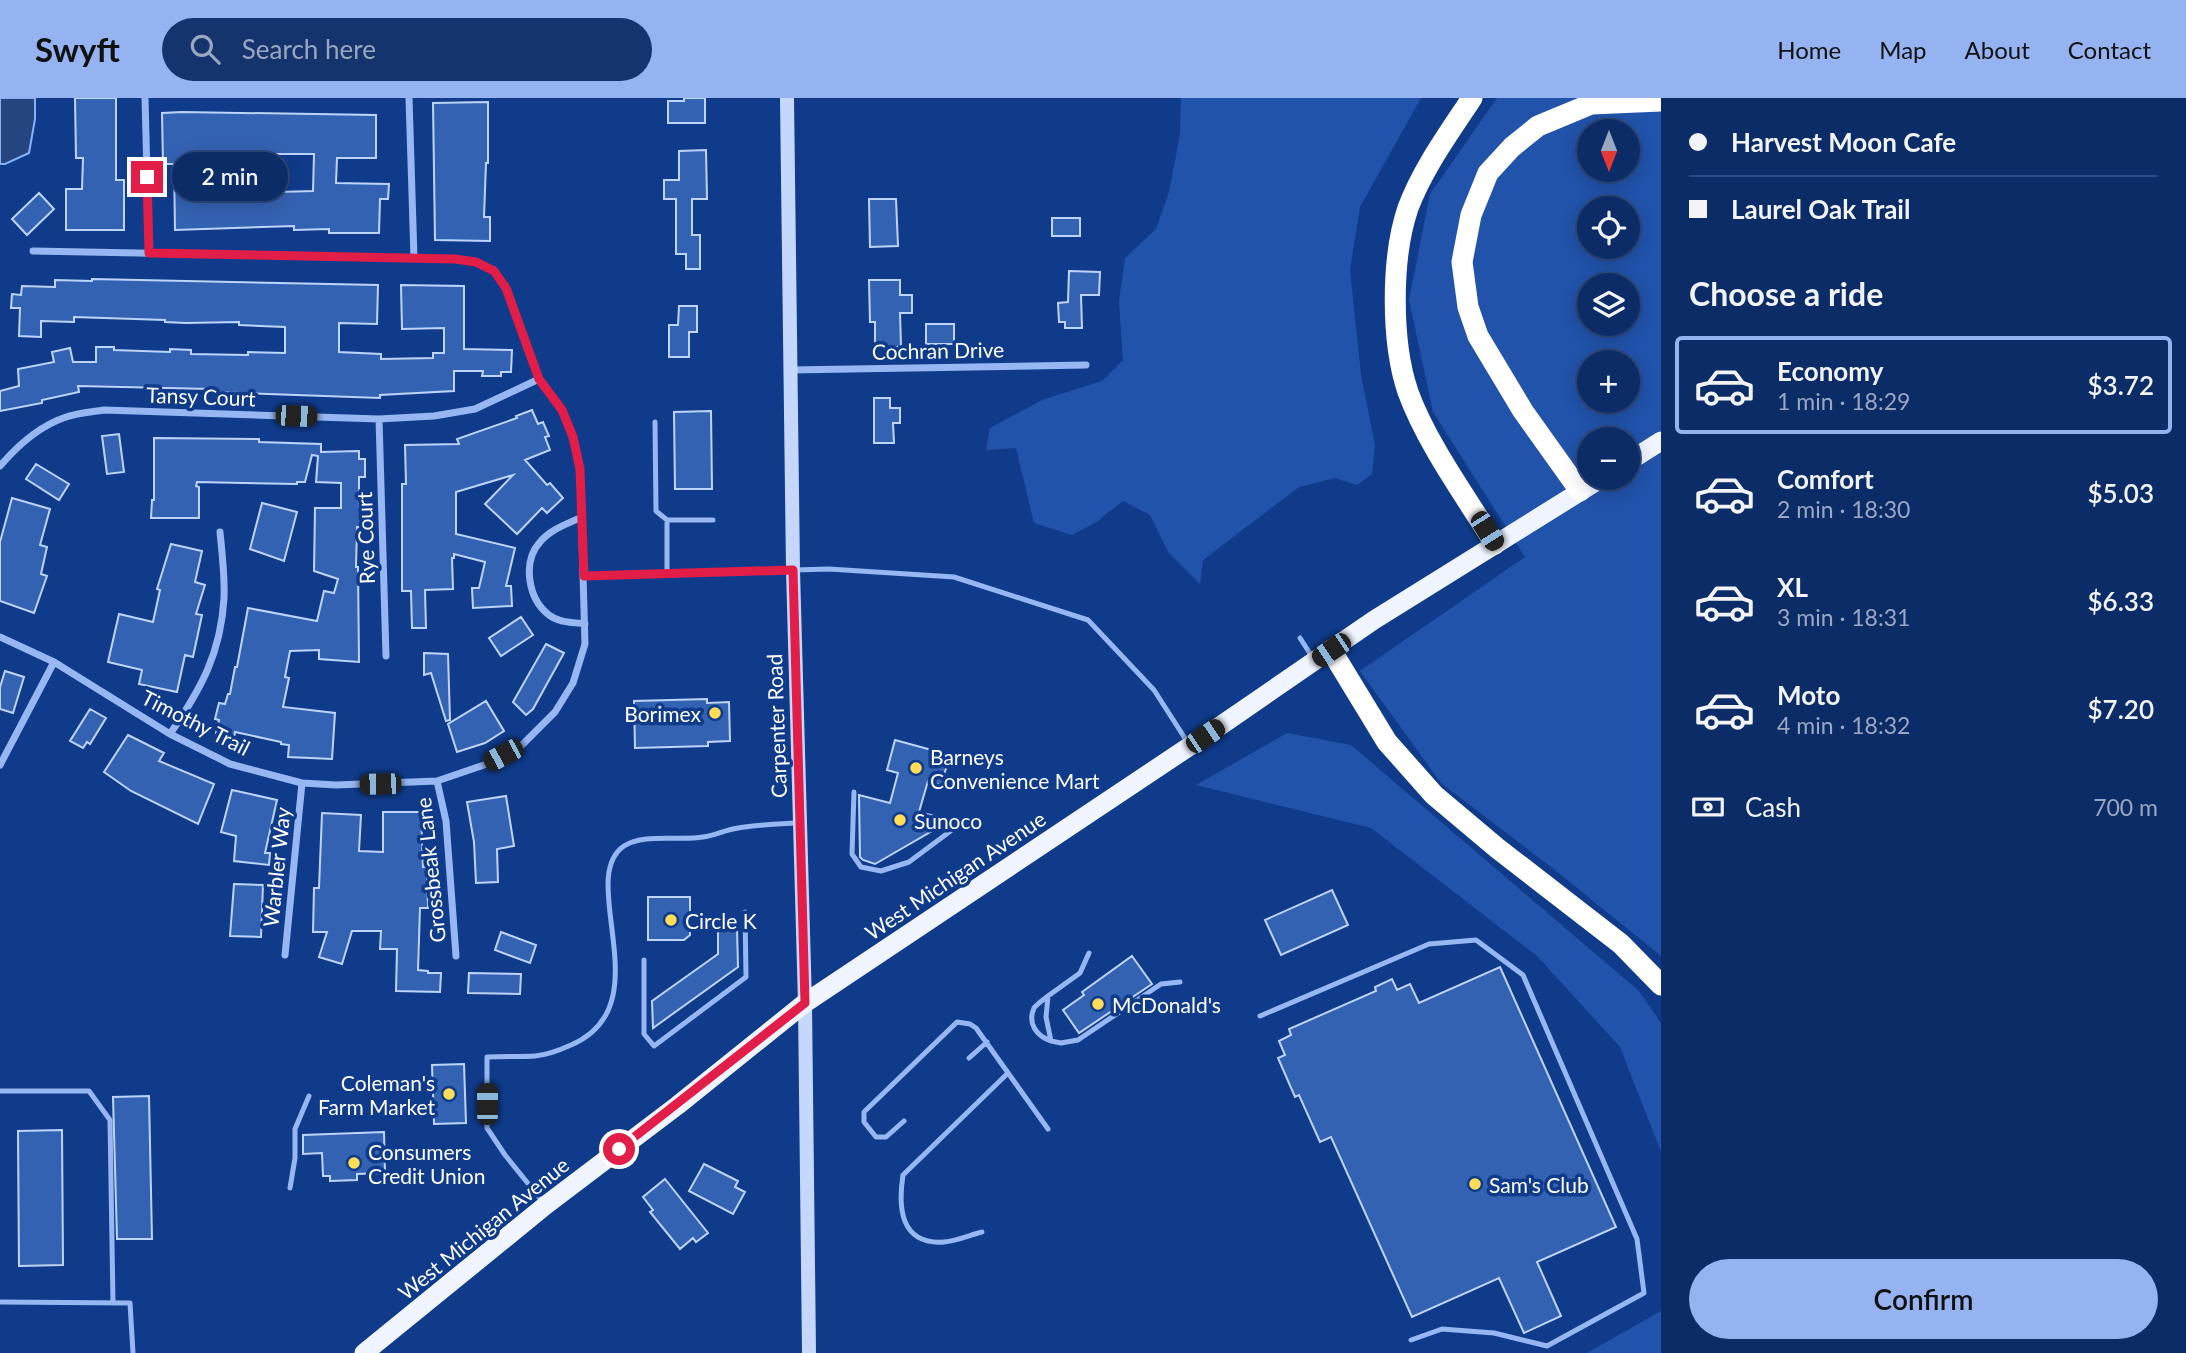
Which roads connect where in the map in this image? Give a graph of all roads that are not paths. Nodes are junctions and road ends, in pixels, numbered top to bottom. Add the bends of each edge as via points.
1 (145, 98) edge
2 (409, 98) edge
3 (787, 98) edge
4 (1472, 98) edge
5 (1661, 102) edge
6 (33, 251) dead end
7 (149, 253) junction
8 (414, 258) junction
9 (1086, 365) dead end
10 (791, 370) junction
11 (539, 379) junction
12 (379, 418) junction
13 (655, 422) dead end
14 (1661, 442) edge
15 (1640, 455) edge
16 (0, 466) edge
17 (1580, 491) joint
18 (582, 517) junction
19 (667, 520) junction
20 (713, 520) dead end
21 (220, 532) dead end
22 (1495, 544) junction
23 (793, 570) junction
24 (667, 572) junction
25 (584, 576) junction
26 (585, 624) junction
27 (0, 637) edge
28 (1300, 638) dead end
29 (1323, 655) junction
30 (386, 656) dead end
31 (54, 662) junction
32 (170, 734) junction
33 (1189, 746) junction
34 (0, 765) edge
35 (437, 781) junction
36 (302, 783) junction
37 (854, 792) dead end
38 (968, 818) dead end
39 (800, 822) junction
40 (745, 912) dead end
41 (1089, 953) dead end
42 (285, 955) dead end
43 (457, 956) dead end
44 (644, 960) dead end
45 (1180, 982) dead end
46 (1661, 985) edge
47 (1048, 996) junction
48 (805, 1003) junction
49 (1259, 1016) dead end
50 (1051, 1041) junction
51 (987, 1042) junction
52 (969, 1058) dead end
53 (1008, 1073) junction
54 (0, 1091) edge
55 (309, 1096) dead end
56 (904, 1121) dead end
57 (1048, 1129) dead end
58 (290, 1188) dead end
59 (546, 1205) junction
60 (982, 1232) dead end
61 (0, 1302) edge
62 (113, 1303) junction
63 (1411, 1340) dead end
64 (133, 1353) edge
65 (364, 1353) edge
66 (809, 1353) edge

1 - 7 street
2 - 8 street
3 - 10 main road, Carpenter Road
4 - 22 highway via 1433,157 1408,208 1395,300 1408,391 1433,443
5 - 17 highway via 1591,104 1538,126 1488,173 1471,215 1462,262 1468,307 1478,336 1523,411
6 - 7 street, Timothy Trail
7 - 8 street, Timothy Trail
8 - 11 street, Timothy Trail via 476,262 494,271 506,288
9 - 10 street, Cochran Drive
10 - 23 main road, Carpenter Road
11 - 12 street, Tansy Court via 475,409
11 - 18 street, Timothy Trail via 562,410 573,437
12 - 16 street, Tansy Court via 104,410 66,417 39,430
12 - 30 street, Rye Court
13 - 19 lane via 656,511
14 - 15 highway
17 - 22 highway, West Michigan Avenue
18 - 25 street, Timothy Trail
18 - 26 street via 539,542 529,559 529,578 536,599 548,614
19 - 20 lane
19 - 24 lane
21 - 32 street via 224,595 214,656 197,695
22 - 29 highway, West Michigan Avenue
23 - 24 street
23 - 33 lane via 954,577 1088,620 1154,690
23 - 39 main road, Carpenter Road
24 - 25 street
25 - 26 street, Timothy Trail
26 - 35 street, Timothy Trail via 585,644 573,683 555,712 522,745 484,765
27 - 31 street, Timothy Trail
28 - 29 lane
29 - 33 highway, West Michigan Avenue
29 - 46 highway via 1387,742 1434,795 1621,944
31 - 32 street, Timothy Trail
31 - 34 street
32 - 36 street, Timothy Trail via 230,764
33 - 48 highway, West Michigan Avenue
35 - 36 street, Timothy Trail
35 - 43 street, Grossbeak Lane via 446,821
36 - 42 street, Warbler Way
37 - 38 lane via 852,854 861,867 881,870 909,862
39 - 48 main road, Carpenter Road
39 - 59 lane via 701,838 639,841 625,845 613,856 607,874 616,979 600,1024 582,1040 561,1049 537,1056 487,1057 487,1128
40 - 44 lane via 746,977 654,1046 644,1034
41 - 47 lane via 1080,973
45 - 50 lane via 1161,984 1078,1041
47 - 50 lane
47 - 50 lane via 1035,1007 1032,1019 1041,1038
48 - 59 highway, West Michigan Avenue
48 - 66 main road, Carpenter Road
49 - 63 lane via 1429,944 1476,940 1523,975 1637,1239 1644,1293 1546,1346 1494,1333 1443,1329
51 - 52 lane
51 - 53 lane
51 - 56 lane via 970,1024 957,1022 864,1112 864,1122 876,1137 886,1137
53 - 57 lane
53 - 60 lane via 903,1174 903,1220 912,1233 943,1242
54 - 62 lane via 89,1091 110,1120
55 - 58 lane via 295,1129
59 - 65 highway, West Michigan Avenue
61 - 62 lane
62 - 64 lane via 130,1303

